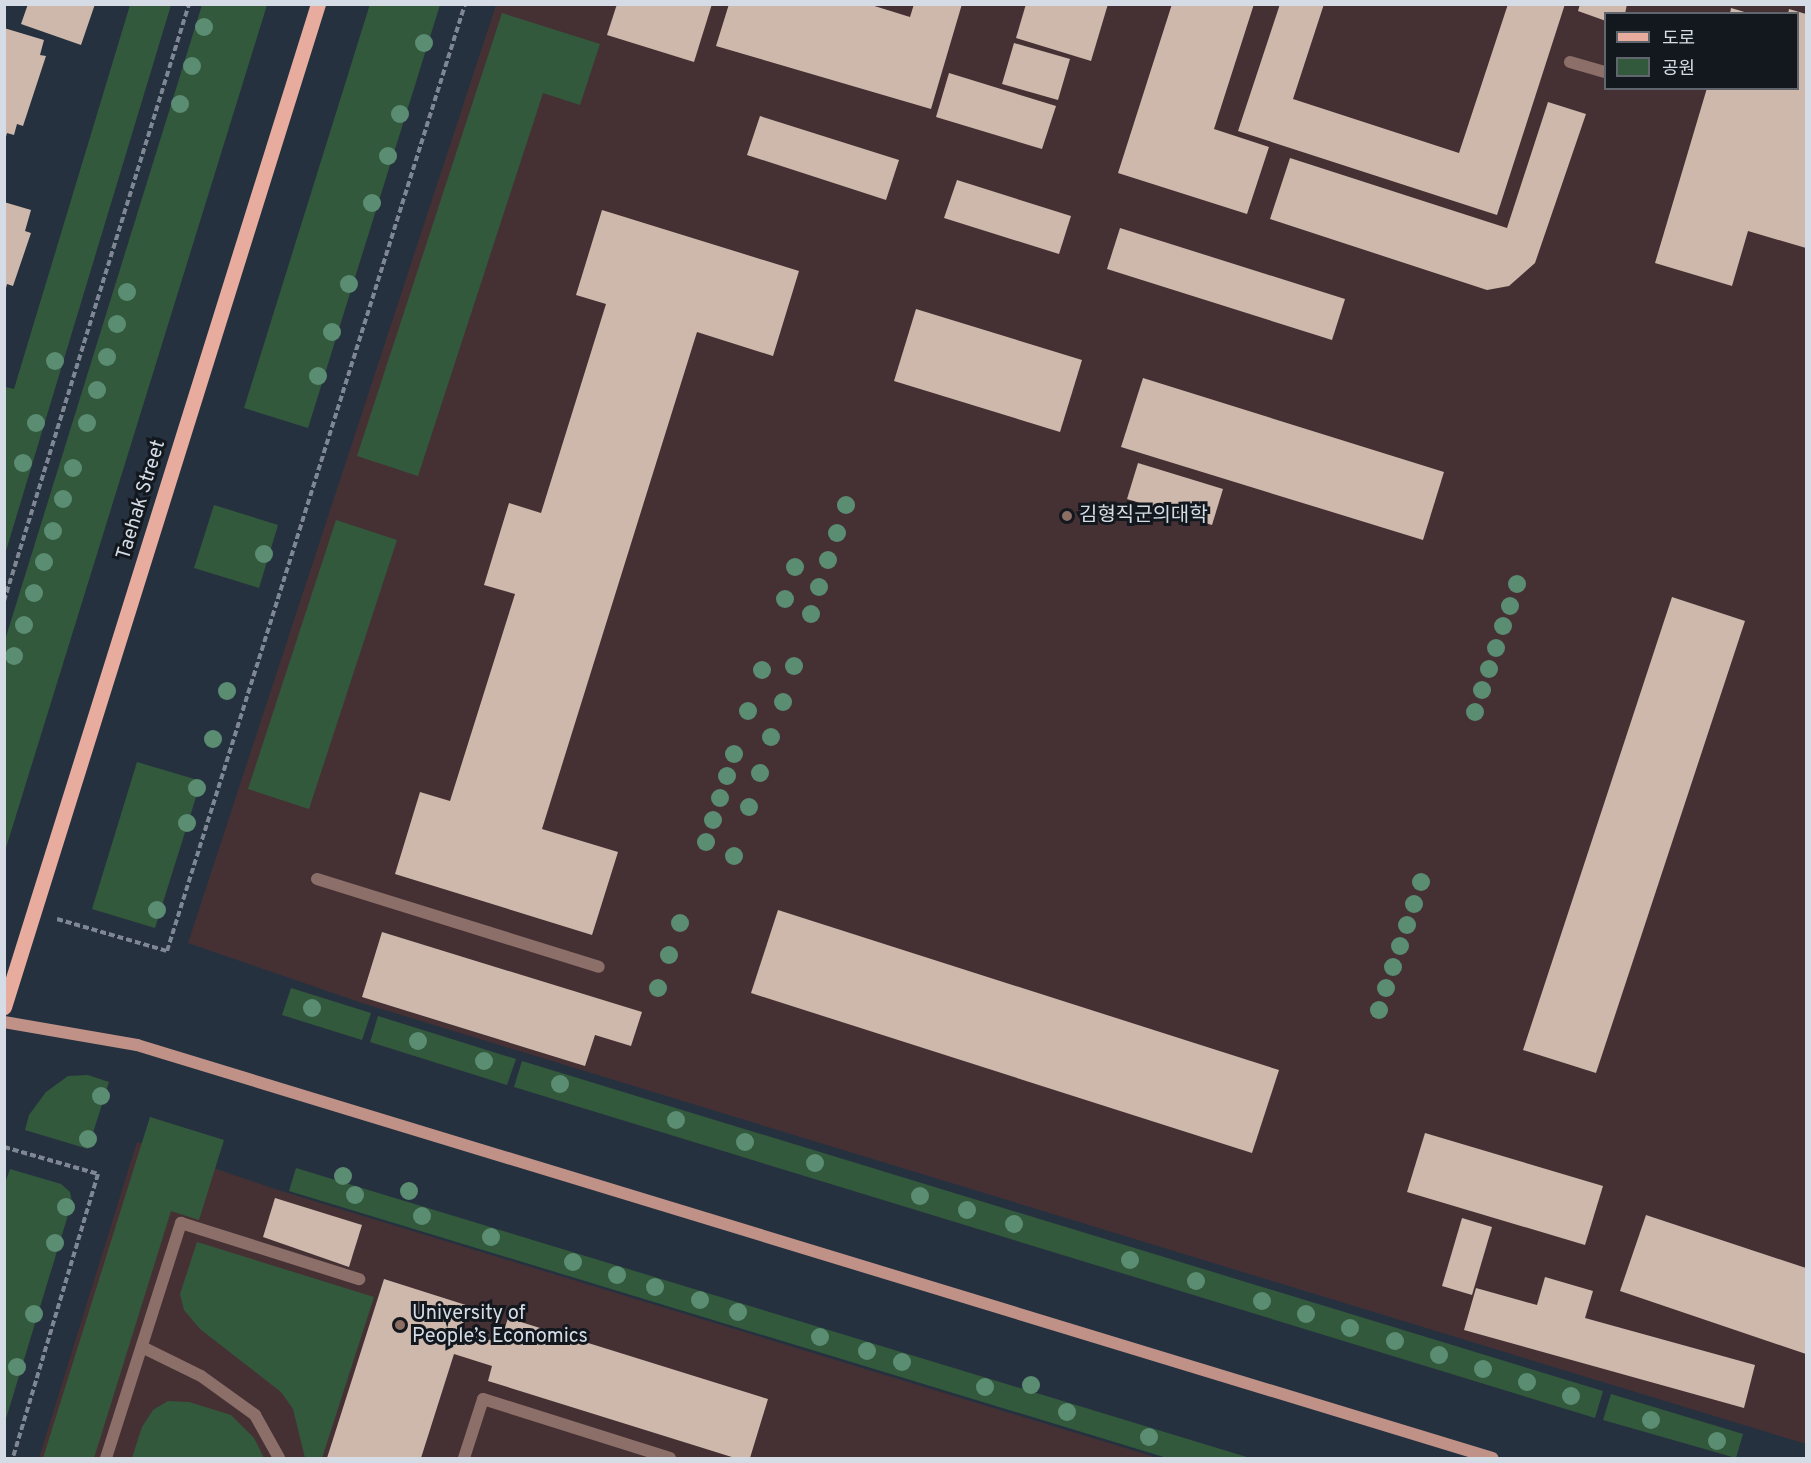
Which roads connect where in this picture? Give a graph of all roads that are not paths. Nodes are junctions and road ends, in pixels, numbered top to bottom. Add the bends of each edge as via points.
1 (318, 4) edge
2 (1570, 62) dead end
3 (1604, 72) edge
4 (317, 879) dead end
5 (599, 967) dead end
6 (4, 1007) edge
7 (4, 1022) edge
8 (359, 1279) dead end
9 (142, 1347) junction
10 (106, 1458) edge
11 (279, 1458) edge
12 (464, 1458) edge
13 (670, 1458) edge
14 (1492, 1458) edge

1 - 6 main road, Taehak Street
2 - 3 lane
4 - 5 lane
7 - 14 street via 137,1045
8 - 9 lane via 181,1224
9 - 10 lane
9 - 11 lane via 201,1376 255,1415
12 - 13 lane via 483,1399

